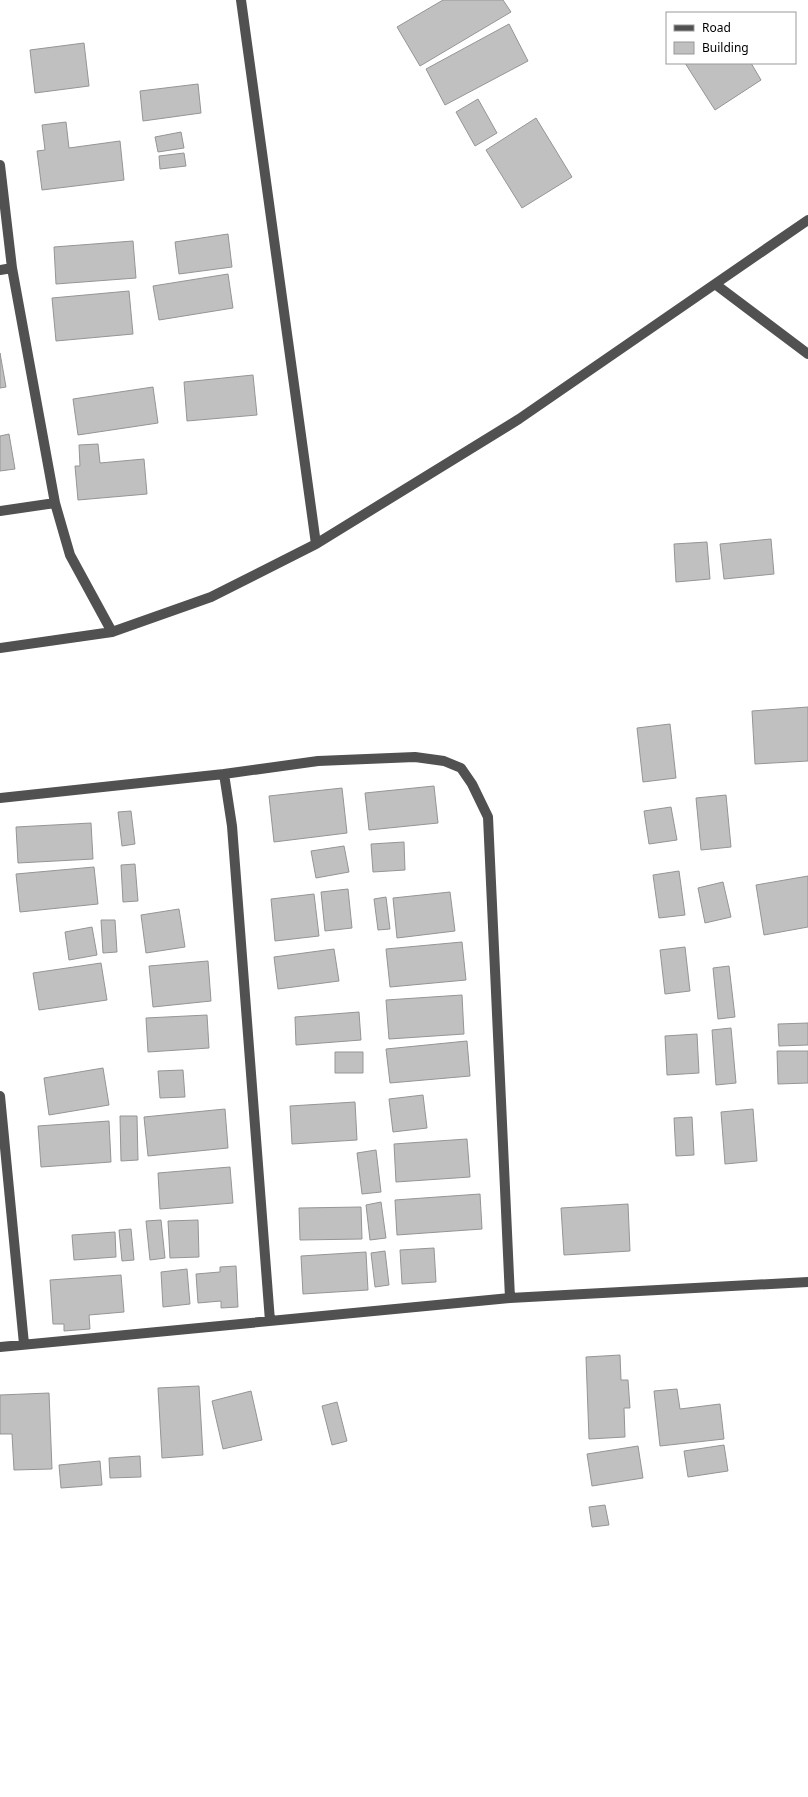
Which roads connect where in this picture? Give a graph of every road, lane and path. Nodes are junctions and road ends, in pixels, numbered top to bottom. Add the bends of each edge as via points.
1 (242, 0) edge
2 (0, 165) edge
3 (808, 220) edge
4 (12, 268) junction
5 (0, 270) edge
6 (715, 284) junction
7 (808, 354) edge
8 (55, 503) junction
9 (0, 511) edge
10 (316, 544) junction
11 (112, 632) junction
12 (0, 648) edge
13 (224, 774) junction
14 (0, 798) edge
15 (0, 1096) edge
16 (808, 1282) edge
17 (510, 1298) junction
18 (270, 1320) junction
19 (24, 1344) junction
20 (0, 1347) edge

1 - 10 street
2 - 4 street
3 - 6 street
4 - 5 street
4 - 8 street
6 - 7 street
6 - 10 street via 519,419
8 - 9 street
8 - 11 street via 70,555
10 - 11 street via 211,597
11 - 12 street
13 - 14 street
13 - 17 street via 318,761 415,757 444,760 461,768 472,784 488,817
13 - 18 street via 232,826
15 - 19 street
16 - 17 street
17 - 18 street
18 - 19 street
19 - 20 street

